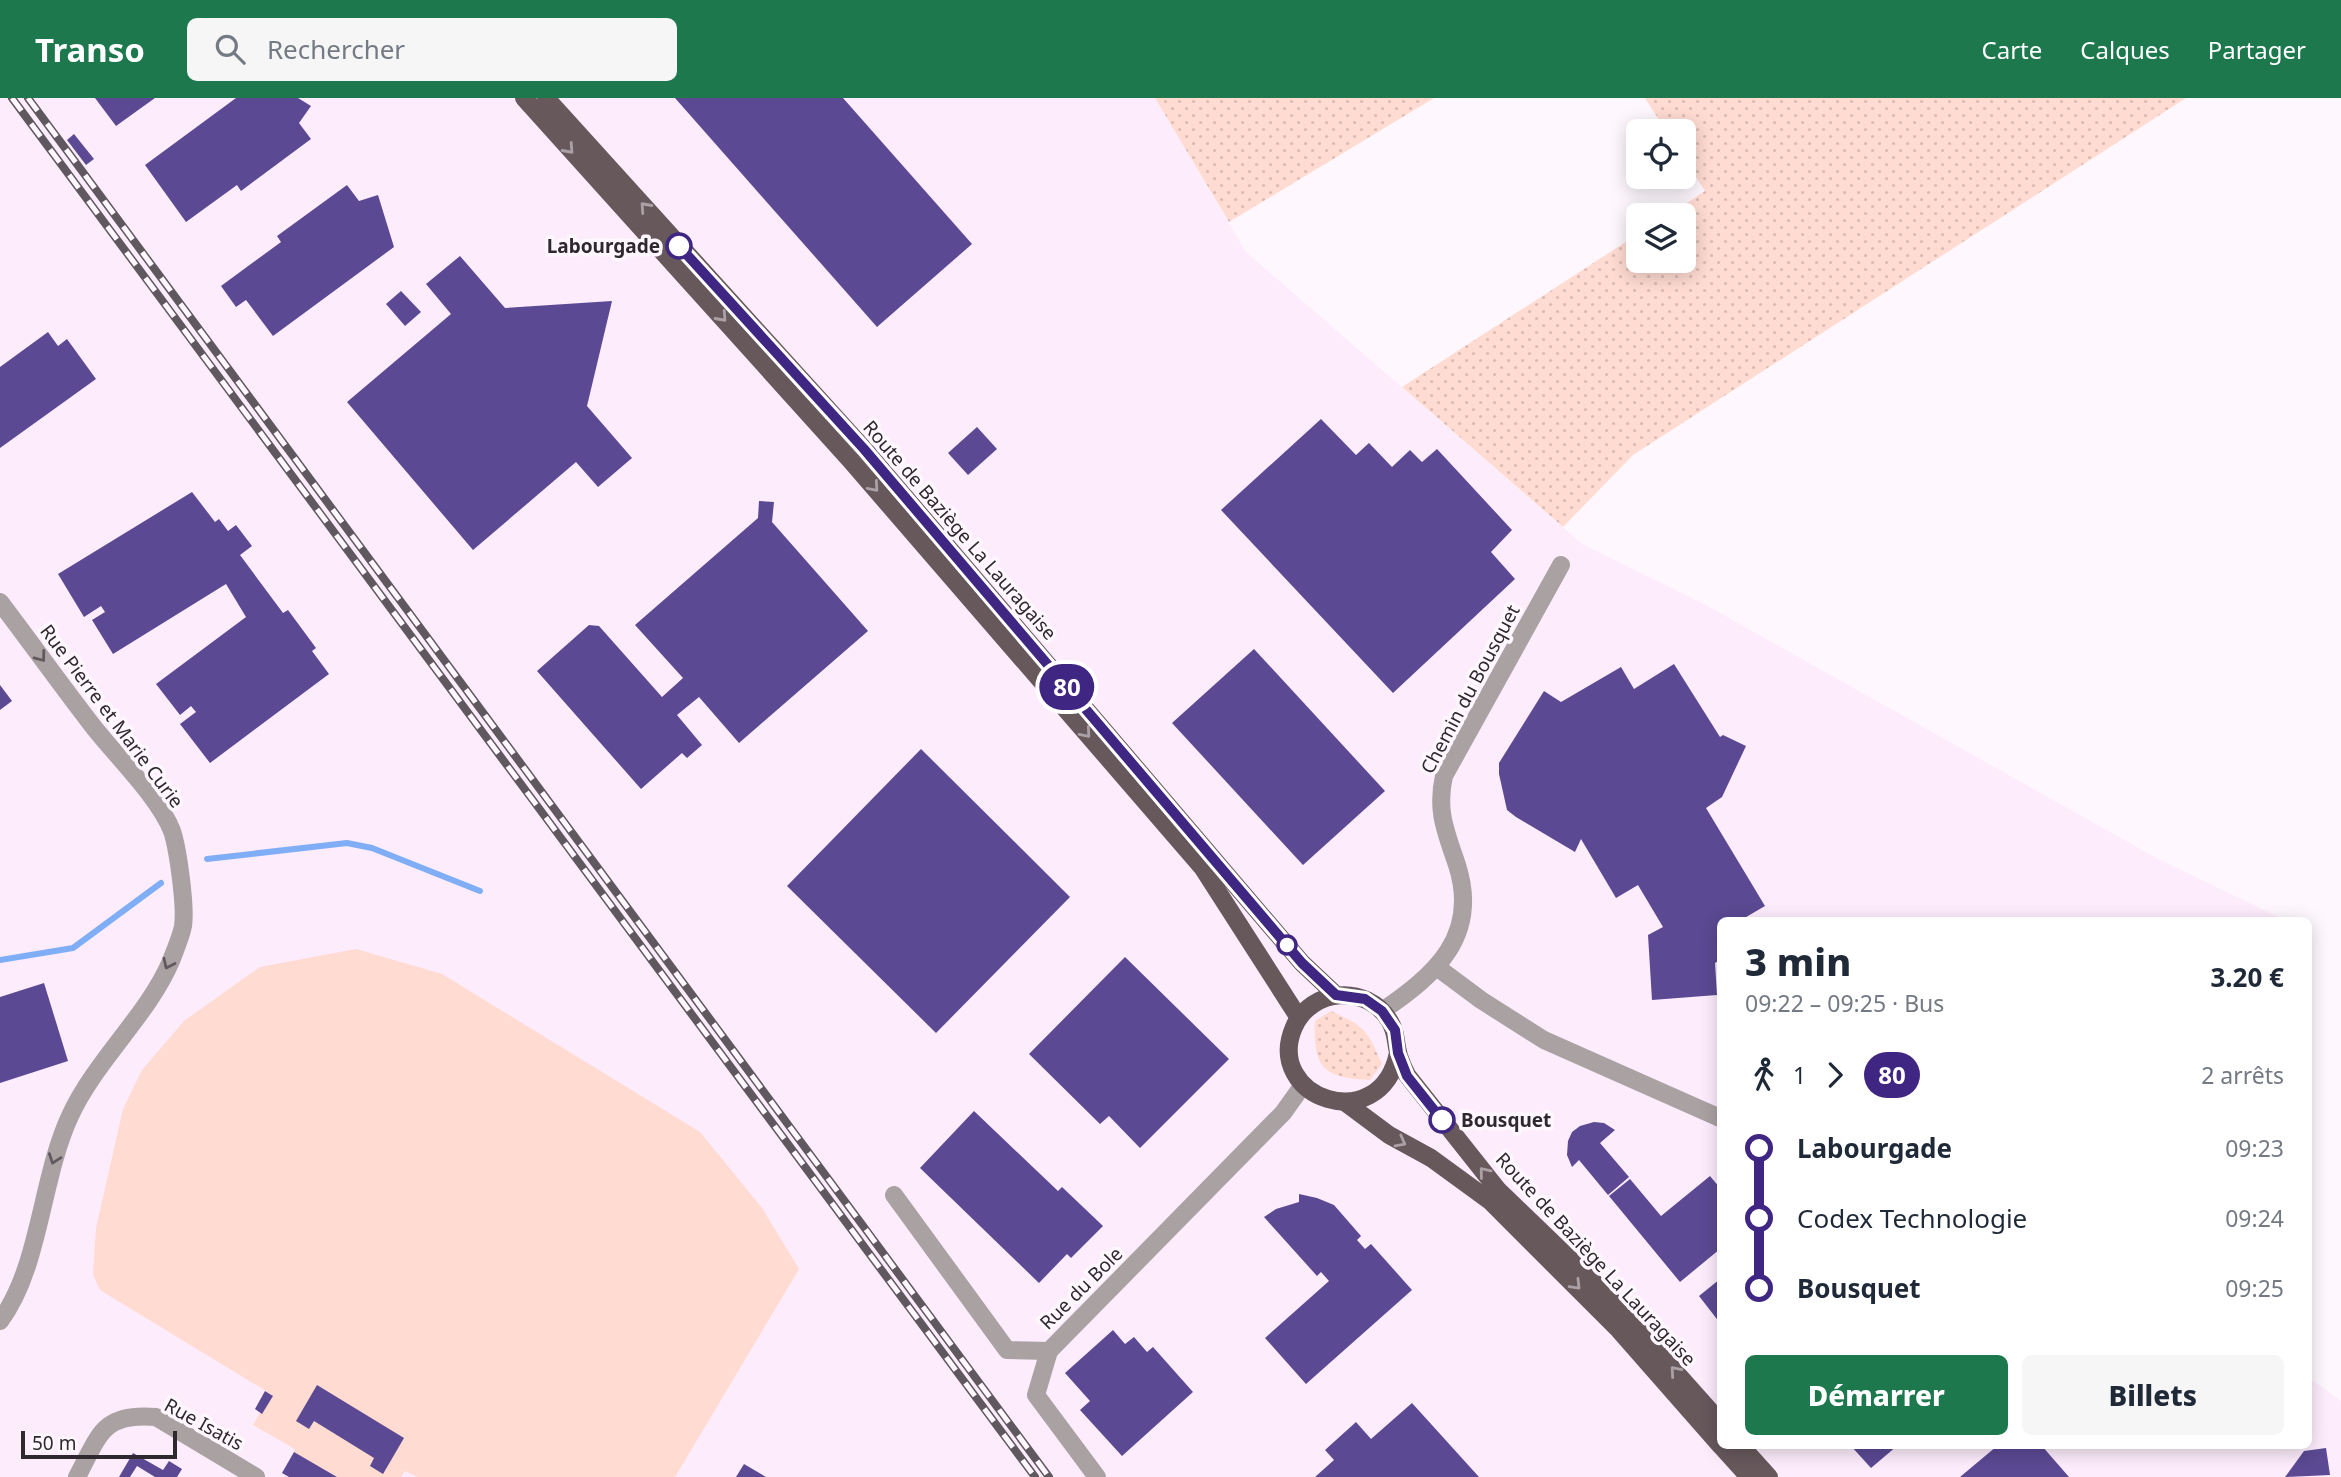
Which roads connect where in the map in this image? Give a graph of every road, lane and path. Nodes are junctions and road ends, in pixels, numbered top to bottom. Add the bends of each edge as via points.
1 (524, 98) edge
2 (546, 98) edge
3 (1560, 565) dead end
4 (0, 602) edge
5 (1438, 968) junction
6 (1336, 995) junction
7 (1382, 1011) junction
8 (1299, 1018) junction
9 (1398, 1053) junction
10 (1303, 1085) junction
11 (1346, 1103) junction
12 (1717, 1117) edge
13 (894, 1195) dead end
14 (0, 1321) edge
15 (1049, 1351) junction
16 (1717, 1419) edge
17 (1717, 1440) edge
18 (1724, 1449) edge
19 (1744, 1449) edge
20 (77, 1477) edge
21 (256, 1477) edge
22 (1097, 1477) edge
23 (1749, 1477) edge
24 (1769, 1477) edge

1 -> 8 main road, Route de Baziège La Lauragaise via 851,461 1202,867
6 -> 2 main road, Route de Baziège La Lauragaise via 1302,963 864,449
3 - 5 street, Chemin du Bousquet via 1444,776 1440,813 1463,895 1457,934
4 -> 14 street, Rue Pierre et Marie Curie via 172,831 183,926 155,989 69,1116 23,1278
5 - 7 street, Chemin du Bousquet
5 - 12 street via 1544,1040
6 - 7 main road via 1365,999
6 - 8 main road via 1311,1005
7 - 9 main road via 1395,1030
8 - 10 main road via 1289,1052
9 - 11 main road via 1381,1088
16 -> 9 main road, Route de Baziège La Lauragaise via 1606,1294 1498,1190 1407,1076
10 - 11 main road via 1323,1098
10 - 15 street, Rue du Bole via 1283,1113
11 -> 17 main road, Route de Baziège La Lauragaise via 1490,1201 1619,1330
13 - 15 street, Rue du Bole via 1007,1350
15 - 22 street via 1036,1395
18 - 23 main road, Route de Baziège La Lauragaise
19 - 24 main road
20 - 21 street, Rue Isatis via 104,1428 137,1415 156,1418

